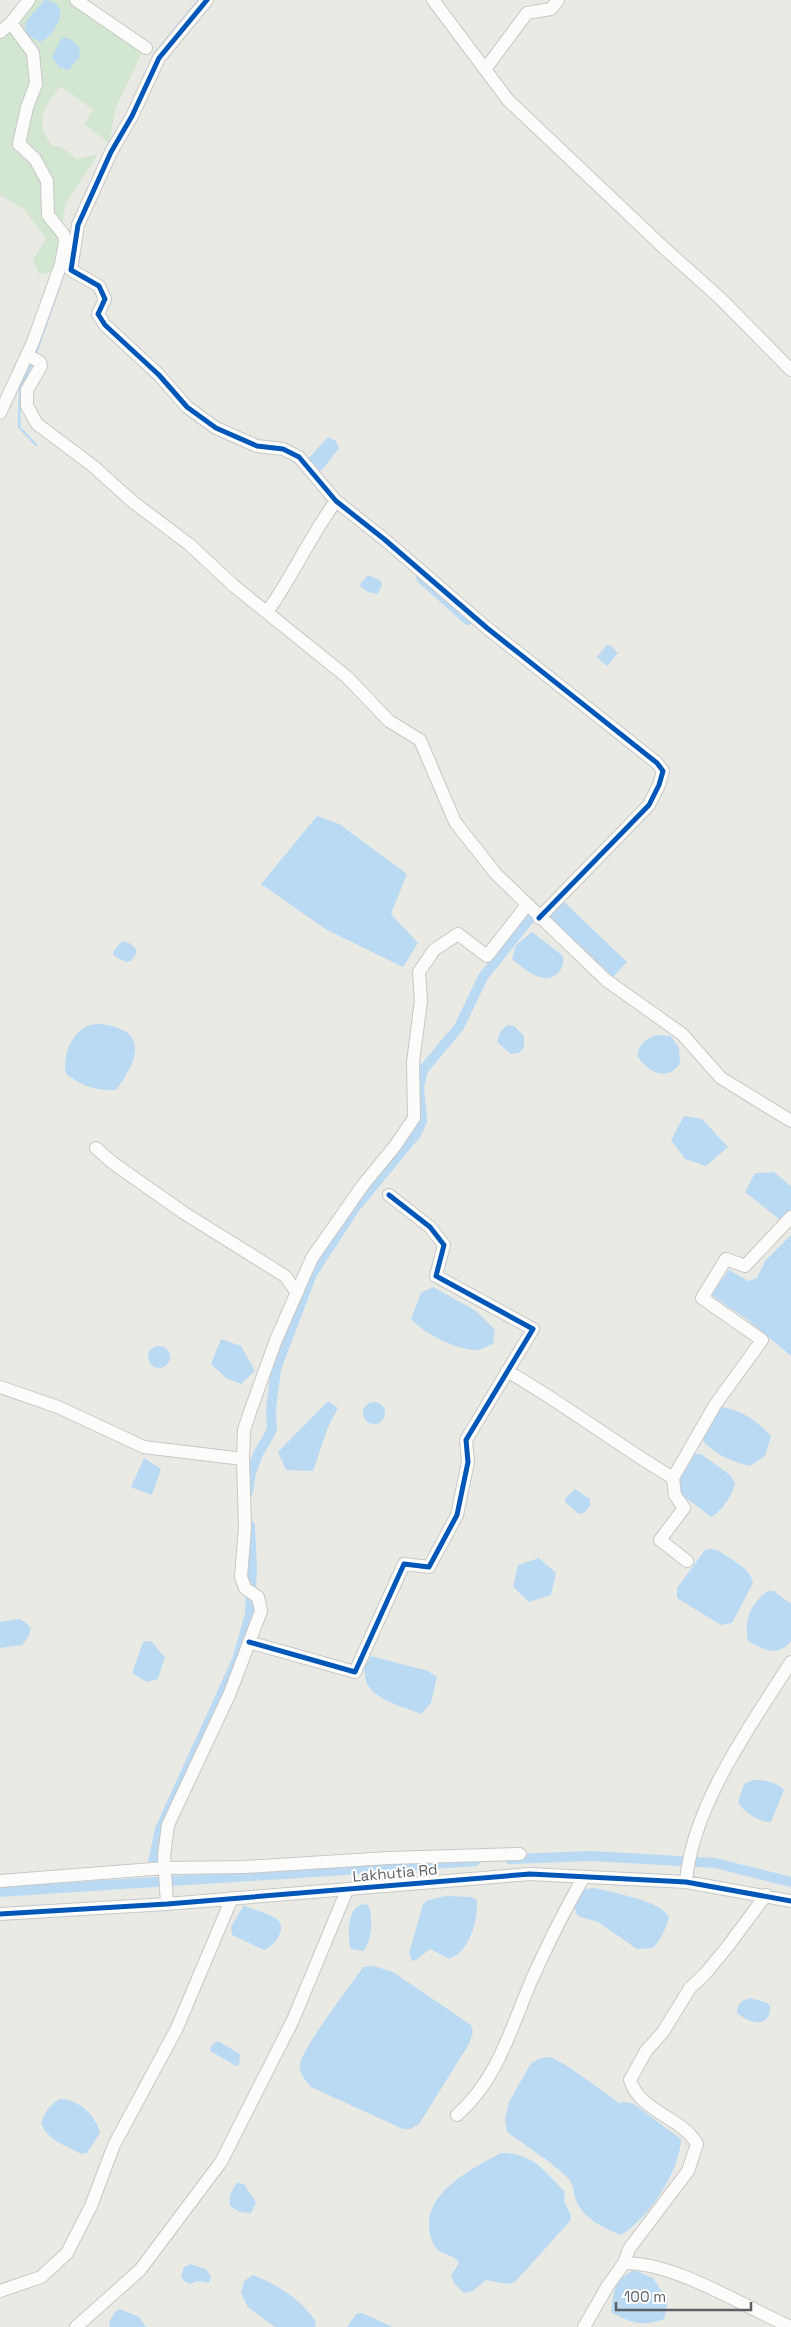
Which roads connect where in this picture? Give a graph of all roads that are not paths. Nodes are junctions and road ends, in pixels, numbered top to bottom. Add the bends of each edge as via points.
1 (29, 0) edge
2 (76, 0) edge
3 (207, 0) edge
4 (433, 0) edge
5 (558, 0) edge
6 (11, 23) junction
7 (0, 32) edge
8 (146, 48) dead end
9 (486, 68) junction
10 (27, 355) junction
11 (791, 370) edge
12 (0, 413) edge
13 (336, 501) junction
14 (267, 612) junction
15 (526, 905) junction
16 (539, 918) junction
17 (791, 1121) edge
18 (96, 1148) dead end
19 (390, 1194) dead end
20 (791, 1217) edge
21 (297, 1293) junction
22 (507, 1371) junction
23 (0, 1387) edge
24 (243, 1459) junction
25 (674, 1478) junction
26 (687, 1561) dead end
27 (249, 1642) junction
28 (791, 1662) edge
29 (520, 1854) dead end
30 (165, 1868) junction
31 (584, 1877) junction
32 (0, 1881) edge
33 (686, 1882) junction
34 (347, 1890) junction
35 (766, 1895) junction
36 (232, 1898) junction
37 (791, 1901) edge
38 (167, 1904) junction
39 (0, 1914) edge
40 (457, 2115) dead end
41 (624, 2263) junction
42 (0, 2291) edge
43 (76, 2327) edge
44 (584, 2327) edge
45 (791, 2327) edge

1 - 6 street
2 - 8 street
3 - 13 street via 159,58 111,152 78,225 71,270 99,286 105,299 98,314 105,325 159,375 187,407 216,428 258,446 283,449 298,457
4 - 9 street
5 - 9 street via 551,9 527,13
6 - 7 street
6 - 10 street via 33,53 36,84 19,144 35,159 47,181 48,216 64,235 65,242 61,264
9 - 11 street via 508,100 721,298
10 - 12 street
10 - 14 street via 40,362 41,366 27,390 28,406 37,424 190,545
13 - 14 street
13 - 16 street via 663,771 649,805
14 - 15 street via 347,677 389,721 420,740 455,822 496,874
15 - 16 street
15 - 21 street via 487,956 458,934 434,950 419,972 421,1000 413,1062 414,1118 312,1258
16 - 17 street via 606,980 682,1034 721,1078
18 - 21 street via 184,1213 284,1276
19 - 22 street via 430,1227 444,1245 436,1276 533,1329
20 - 25 street via 745,1266 726,1259 702,1298 762,1340 716,1406
21 - 24 street via 276,1340 244,1430
22 - 25 street via 545,1392
22 - 27 street via 466,1440 468,1462 457,1516 429,1567 404,1564 355,1672
23 - 24 street via 58,1407 144,1448
24 - 27 street via 245,1527 241,1577 245,1588 258,1597 261,1611
25 - 26 street via 675,1495 684,1508 660,1540
27 - 30 street via 230,1693 168,1826
28 - 33 street via 720,1777 692,1842
29 - 30 street
30 - 32 street
30 - 38 street
31 - 33 street, Lakhutia Rd
31 - 34 street, Lakhutia Rd via 530,1874
31 - 40 street via 551,1939 498,2063 475,2099
33 - 35 street, Lakhutia Rd
34 - 36 street, Lakhutia Rd
34 - 43 street via 292,2020 221,2162 140,2270
35 - 37 street, Lakhutia Rd
35 - 41 street via 728,1946 690,1988 630,2080 634,2090 649,2106 679,2126 697,2144 688,2171 629,2249
36 - 38 street, Lakhutia Rd
36 - 42 street via 177,2028 114,2145 68,2253 41,2277
38 - 39 street, Lakhutia Rd
41 - 44 street
41 - 45 street via 639,2263 670,2271

